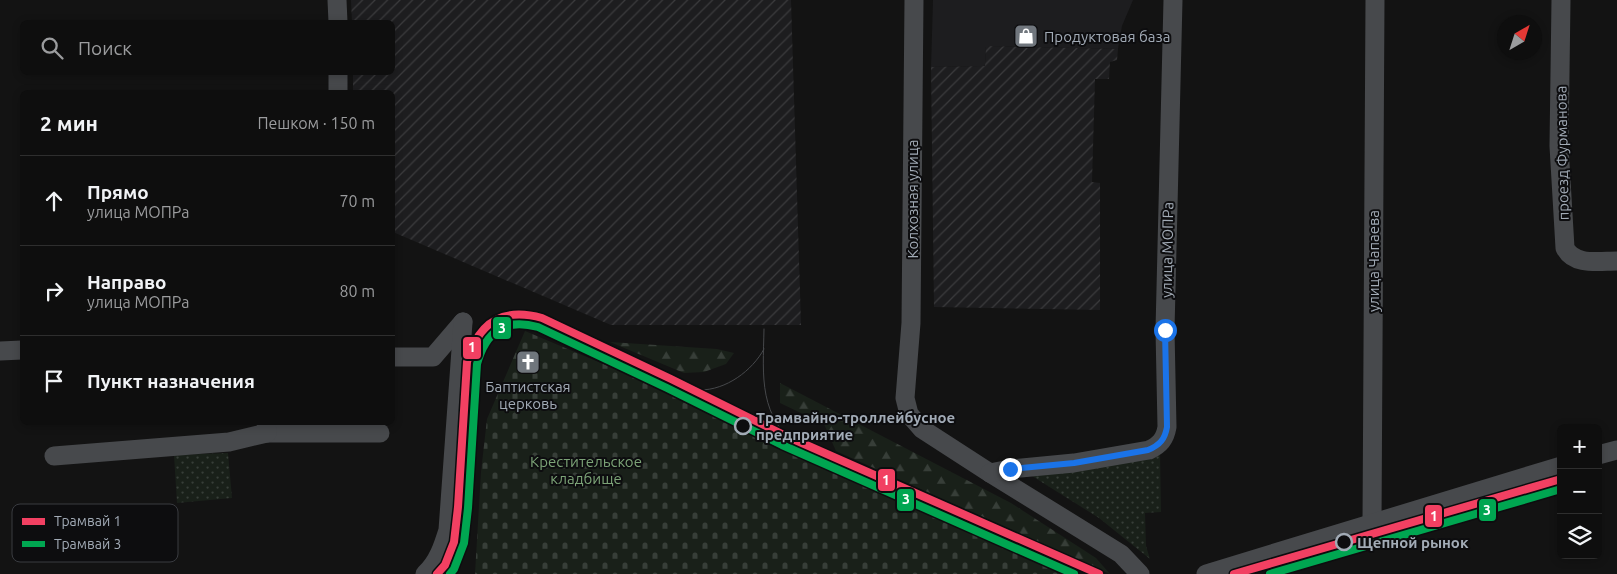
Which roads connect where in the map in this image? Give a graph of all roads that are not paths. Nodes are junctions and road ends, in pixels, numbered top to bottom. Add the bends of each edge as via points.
1 (337, 0) edge
2 (914, 0) edge
3 (1173, 0) edge
4 (1375, 0) edge
5 (1561, 0) edge
6 (338, 20) edge
7 (338, 75) edge
8 (338, 90) edge
9 (1617, 261) edge
10 (20, 350) edge
11 (0, 351) edge
12 (395, 357) edge
13 (267, 428) edge
14 (380, 433) dead end
15 (1617, 450) edge
16 (1602, 454) edge
17 (54, 456) dead end
18 (1557, 467) edge
19 (990, 473) junction
20 (1372, 523) junction
21 (427, 573) edge
22 (1140, 574) edge
23 (1206, 574) edge

1 - 6 street
2 - 19 street, Колхозная улица via 911,323 905,398 909,414 922,429
3 - 19 street, улица МОПРа via 1165,330 1166,437 1148,450
4 - 20 street, улица Чапаева
5 - 9 street, проезд Фурманова via 1560,146 1565,248 1568,254 1582,261
7 - 8 street
10 - 11 street
12 - 21 street via 433,356 462,322 448,530 444,546
13 - 14 street
13 - 17 street via 228,442
15 - 16 street
18 - 20 street
19 - 22 street via 1121,554
20 - 23 street

